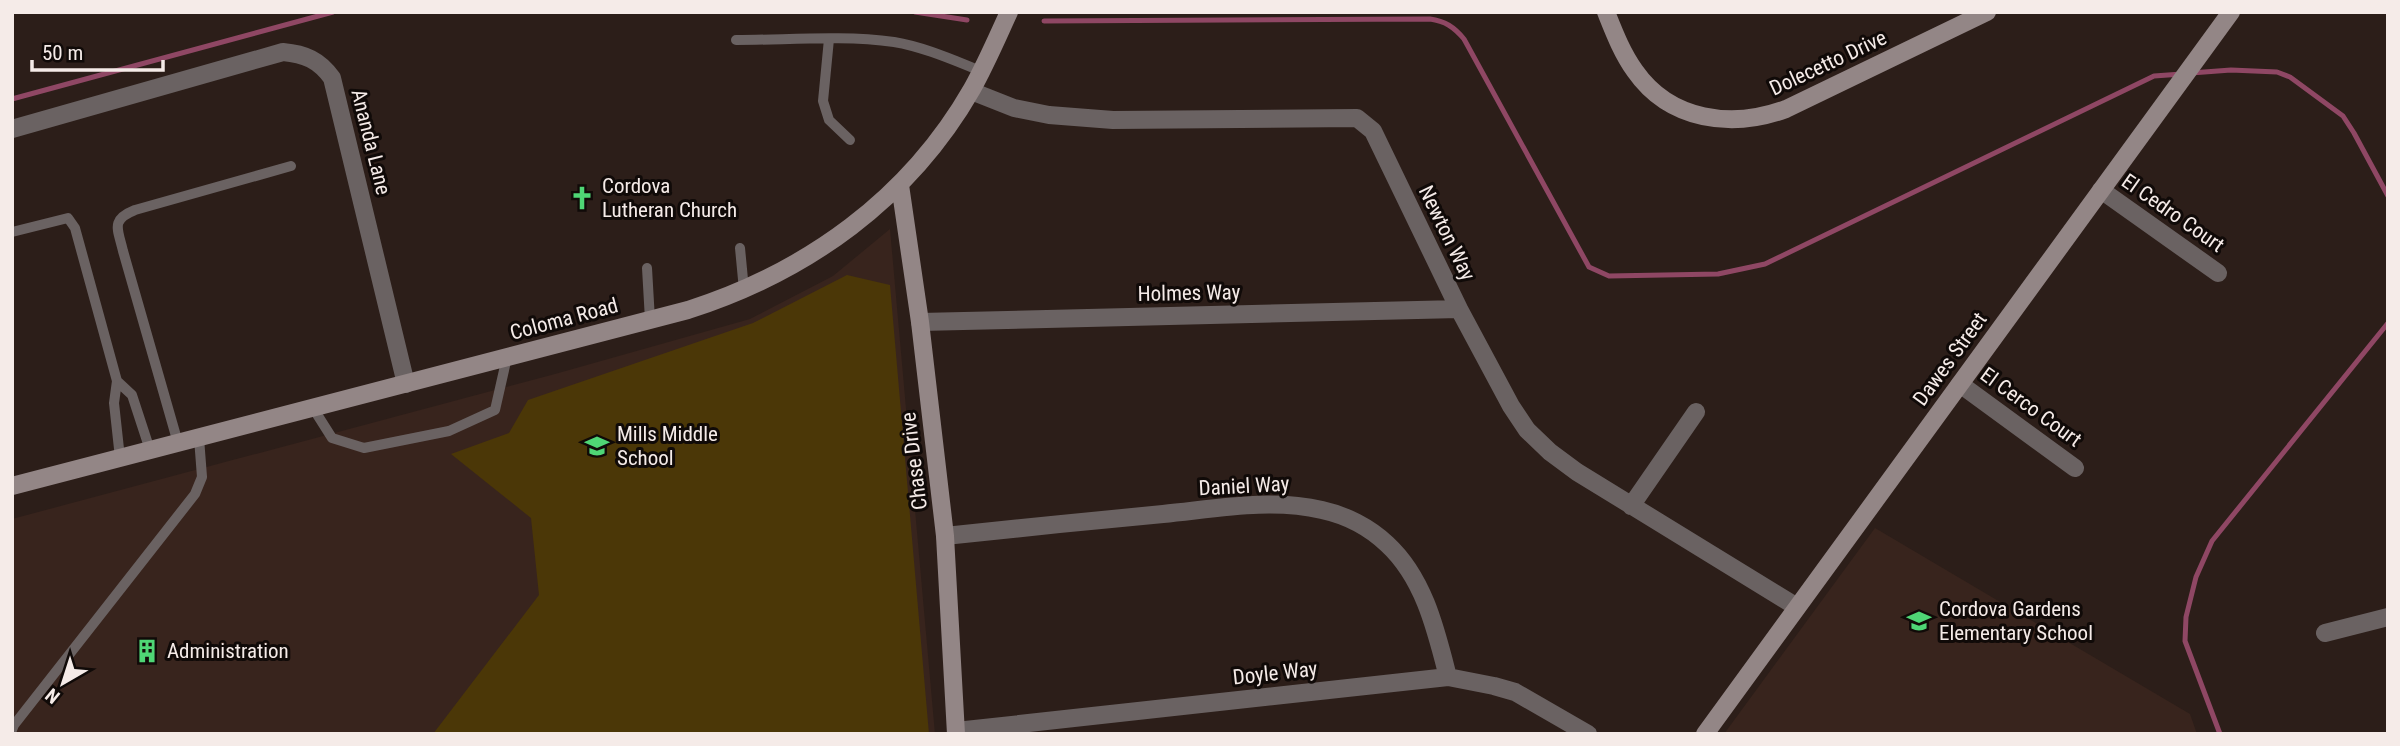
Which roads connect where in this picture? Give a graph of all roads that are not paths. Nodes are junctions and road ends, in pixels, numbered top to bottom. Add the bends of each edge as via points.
1 (1009, 12) edge
2 (1606, 12) edge
3 (1987, 12) edge
4 (2231, 12) edge
5 (829, 39) junction
6 (736, 40) dead end
7 (981, 71) junction
8 (971, 91) junction
9 (12, 129) edge
10 (850, 140) dead end
11 (291, 166) dead end
12 (900, 185) junction
13 (2101, 190) junction
14 (12, 232) edge
15 (740, 247) dead end
16 (648, 268) dead end
17 (2218, 273) dead end
18 (744, 290) junction
19 (1459, 309) junction
20 (650, 320) junction
21 (920, 322) junction
22 (507, 357) junction
23 (117, 381) junction
24 (406, 384) junction
25 (1960, 384) junction
26 (313, 408) junction
27 (1696, 412) dead end
28 (199, 438) junction
29 (178, 443) junction
30 (150, 450) junction
31 (120, 458) junction
32 (2075, 468) dead end
33 (12, 486) edge
34 (1631, 506) junction
35 (945, 536) junction
36 (1797, 607) junction
37 (2388, 617) edge
38 (2325, 633) dead end
39 (1448, 677) junction
40 (13, 726) edge
41 (956, 732) edge
42 (1588, 734) edge
43 (1705, 734) edge

1 - 7 street, Coloma Road
2 - 3 street, Dolecetto Drive via 1622,50 1655,92 1694,114 1731,121 1786,109
4 - 13 street, Dawes Street
5 - 6 lane
5 - 7 lane via 895,43
5 - 10 lane via 824,101 829,120
7 - 8 street, Coloma Road
8 - 12 street, Coloma Road
8 - 19 street, Newton Way via 1014,108 1114,120 1357,118 1373,131
9 - 24 street, Ananda Lane via 283,52 313,59 332,78
11 - 29 lane via 135,210 118,220
12 - 18 street, Coloma Road via 823,248
12 - 21 street, Chase Drive
13 - 17 street, El Cedro Court
13 - 25 street, Dawes Street
14 - 23 lane via 68,218 75,228
15 - 18 lane
16 - 20 lane
18 - 20 street, Coloma Road
19 - 21 street, Holmes Way
19 - 34 street, Newton Way via 1527,430 1577,472
20 - 22 street, Coloma Road
21 - 35 street, Chase Drive
22 - 24 street, Coloma Road
22 - 26 lane via 495,410 449,431 365,448 332,438
23 - 30 lane via 132,395
23 - 31 lane via 114,403
24 - 26 street, Coloma Road
25 - 32 street, El Cerco Court
25 - 36 street, Dawes Street
26 - 28 street, Coloma Road
27 - 34 street
28 - 29 street, Coloma Road
28 - 40 lane via 202,477 195,495
29 - 30 street, Coloma Road
30 - 31 street, Coloma Road
31 - 33 street, Coloma Road
34 - 36 street, Newton Way
35 - 39 street, Daniel Way via 1265,504 1322,510 1368,529 1388,544 1404,565 1422,591
35 - 41 street, Chase Drive
36 - 43 street, Dawes Street
37 - 38 street
39 - 41 street, Doyle Way
39 - 42 street, Doyle Way via 1515,692

